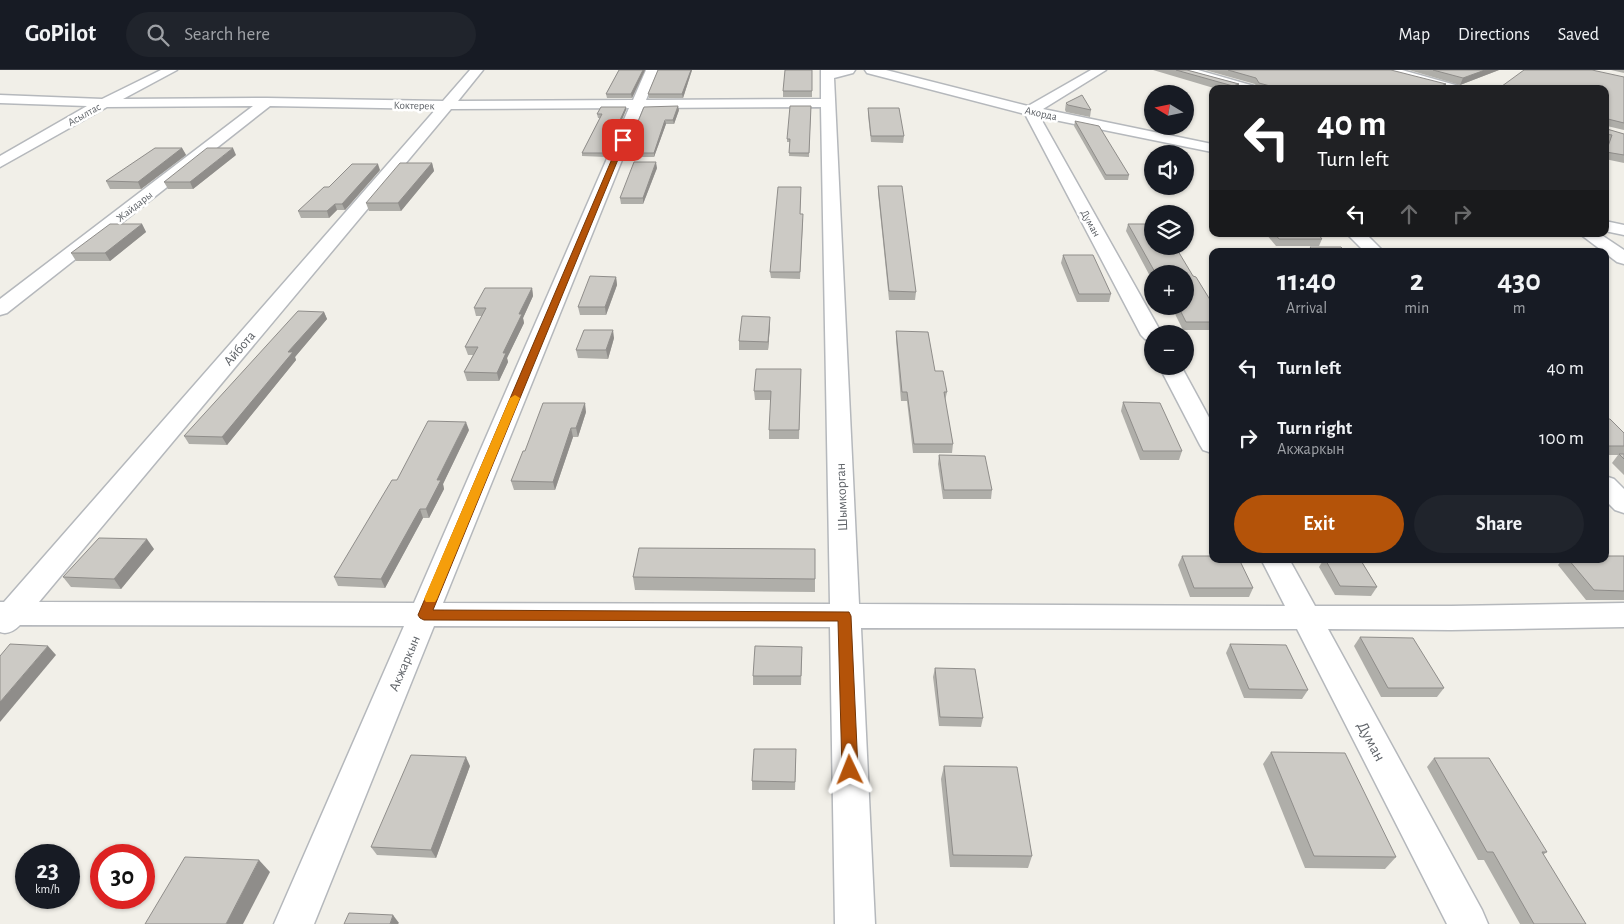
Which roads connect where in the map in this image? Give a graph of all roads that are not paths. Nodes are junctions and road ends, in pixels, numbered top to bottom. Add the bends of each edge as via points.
1 (171, 70) edge
2 (478, 70) edge
3 (652, 70) edge
4 (849, 70) edge
5 (871, 70) edge
6 (1100, 70) edge
7 (1185, 70) edge
8 (1388, 70) edge
9 (827, 73) edge
10 (1236, 85) edge
11 (1440, 85) edge
12 (0, 99) edge
13 (268, 102) junction
14 (828, 102) junction
15 (105, 103) junction
16 (638, 104) junction
17 (447, 105) junction
18 (1030, 111) junction
19 (1209, 147) edge
20 (0, 162) edge
21 (1609, 227) edge
22 (1624, 230) edge
23 (1359, 237) edge
24 (1593, 237) edge
25 (1371, 248) edge
26 (1624, 258) edge
27 (0, 309) edge
28 (1147, 325) edge
29 (1175, 375) edge
30 (1209, 438) edge
31 (1609, 489) edge
32 (1624, 504) edge
33 (1277, 563) edge
34 (424, 615) junction
35 (1624, 615) edge
36 (845, 616) junction
37 (1307, 617) junction
38 (4, 618) edge
39 (294, 924) edge
40 (855, 924) edge
41 (1468, 924) edge

1 - 15 street, Асылтас
2 - 17 street, Айбота
3 - 16 street, Акжаркын
4 - 9 street
5 - 18 street, Акорда
6 - 18 street
7 - 10 street
8 - 11 street
9 - 14 street, Шымкорган
12 - 15 street, Коктерек
13 - 15 street, Коктерек
13 - 17 street, Коктерек
13 - 27 street, Жайдары
14 - 16 street, Коктерек
14 - 36 street, Шымкорган
15 - 20 street, Асылтас
16 - 17 street, Коктерек
16 - 34 street, Акжаркын
17 - 38 street, Айбота
18 - 19 street, Акорда
18 - 28 street, Думан
21 - 22 street
23 - 25 street
24 - 26 street
29 - 30 street
31 - 32 street
33 - 37 street, Думан
34 - 36 street
34 - 38 street
34 - 39 street, Акжаркын
35 - 37 street
36 - 37 street
36 - 40 street, Шымкорган
37 - 41 street, Думан

